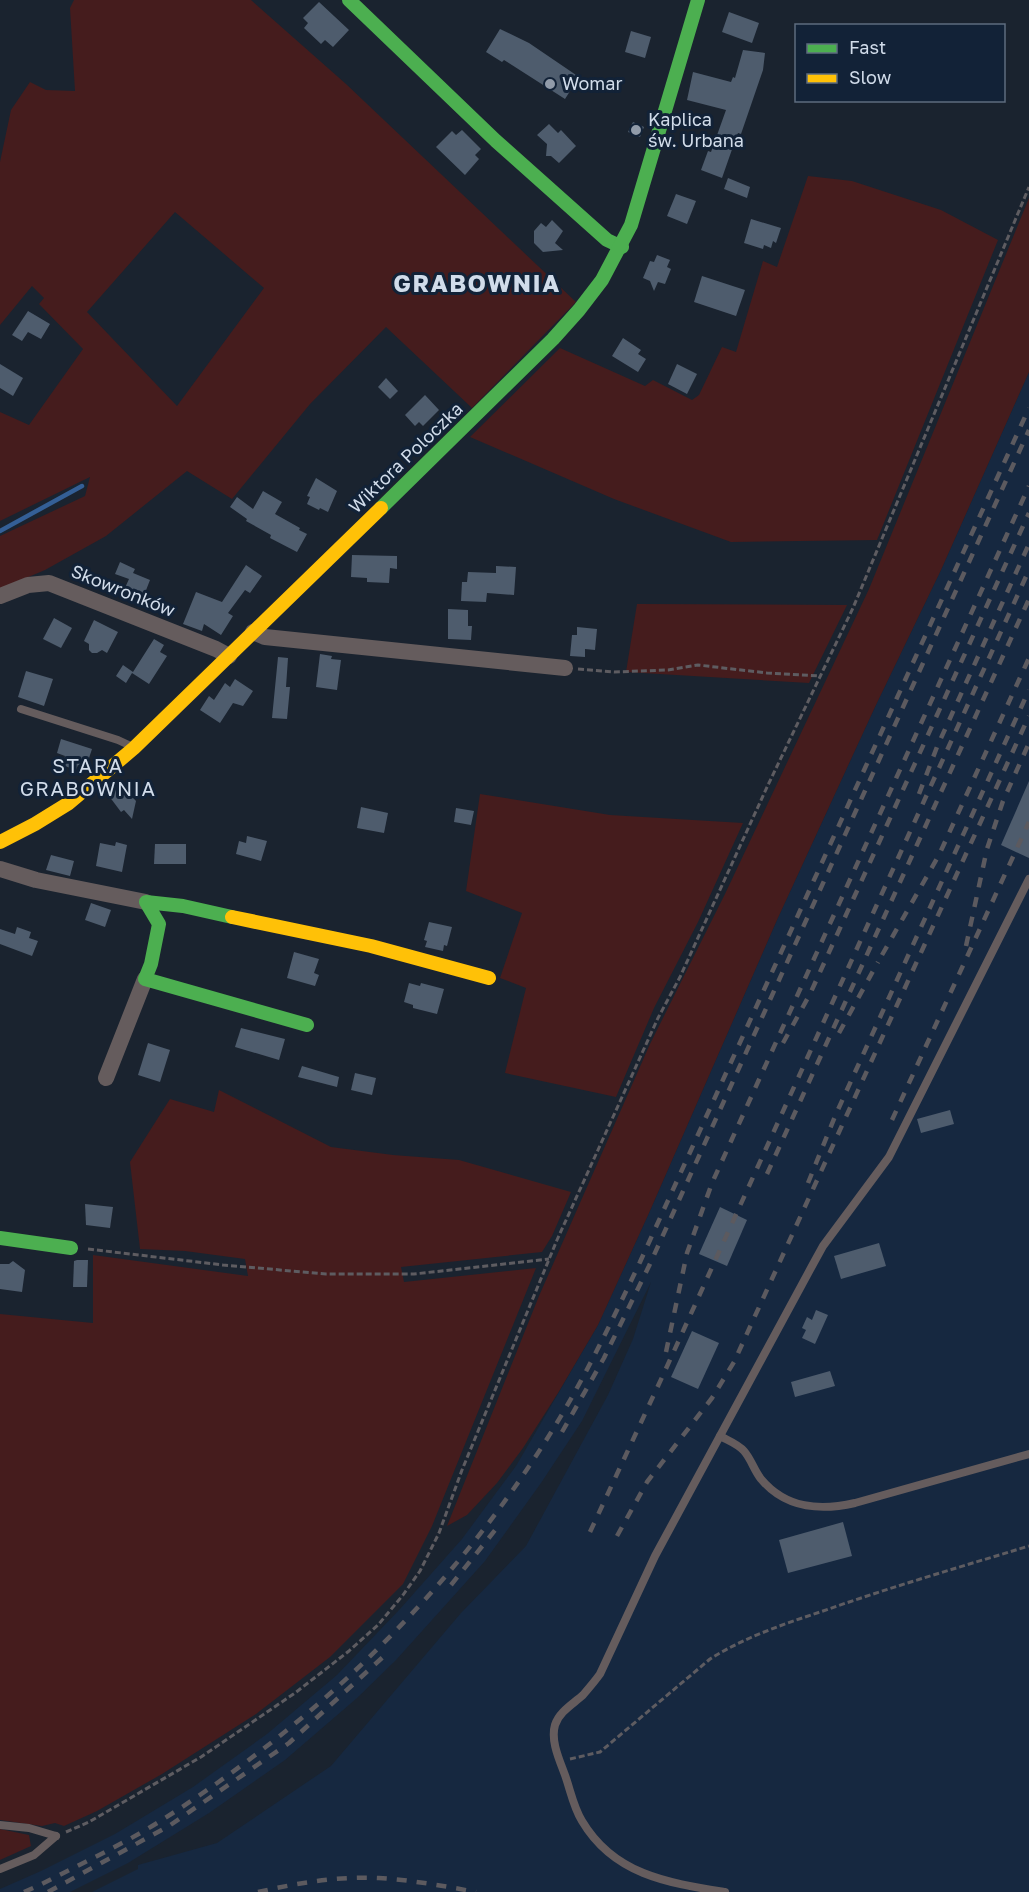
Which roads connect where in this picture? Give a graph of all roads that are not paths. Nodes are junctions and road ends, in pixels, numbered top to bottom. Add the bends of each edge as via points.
1 (348, 0) edge
2 (698, 0) edge
3 (622, 247) junction
4 (0, 596) edge
5 (253, 632) junction
6 (228, 656) junction
7 (564, 668) road end
8 (21, 709) dead end
9 (134, 748) junction
10 (0, 842) edge
11 (0, 869) edge
12 (1029, 879) edge
13 (146, 902) junction
14 (489, 978) dead end
15 (145, 979) junction
16 (307, 1026) dead end
17 (106, 1078) dead end
18 (0, 1238) edge
19 (71, 1248) road end
20 (720, 1436) junction
21 (1029, 1454) edge
22 (0, 1825) edge
23 (0, 1869) edge
24 (724, 1892) edge

1 - 3 street via 496,141 607,240
2 - 3 street, Wiktora Poloczka
3 - 5 street, Wiktora Poloczka via 601,284 575,317
4 - 6 street, Skowronków via 28,585 49,583
5 - 6 street, Wiktora Poloczka
5 - 7 street via 266,637
6 - 9 street, Wiktora Poloczka
8 - 9 lane
9 - 10 street, Wiktora Poloczka via 69,803
10 - 11 street
11 - 13 street
12 - 20 lane via 889,1157 823,1246
13 - 14 street via 183,906 371,945
13 - 15 street via 159,924
15 - 16 street
15 - 17 street
18 - 19 street
20 - 21 lane via 743,1449 759,1477 778,1495 816,1508 855,1503
20 - 24 lane via 655,1556 600,1674 559,1716 554,1739 582,1821 611,1856 643,1874
22 - 23 lane via 56,1836 33,1855

